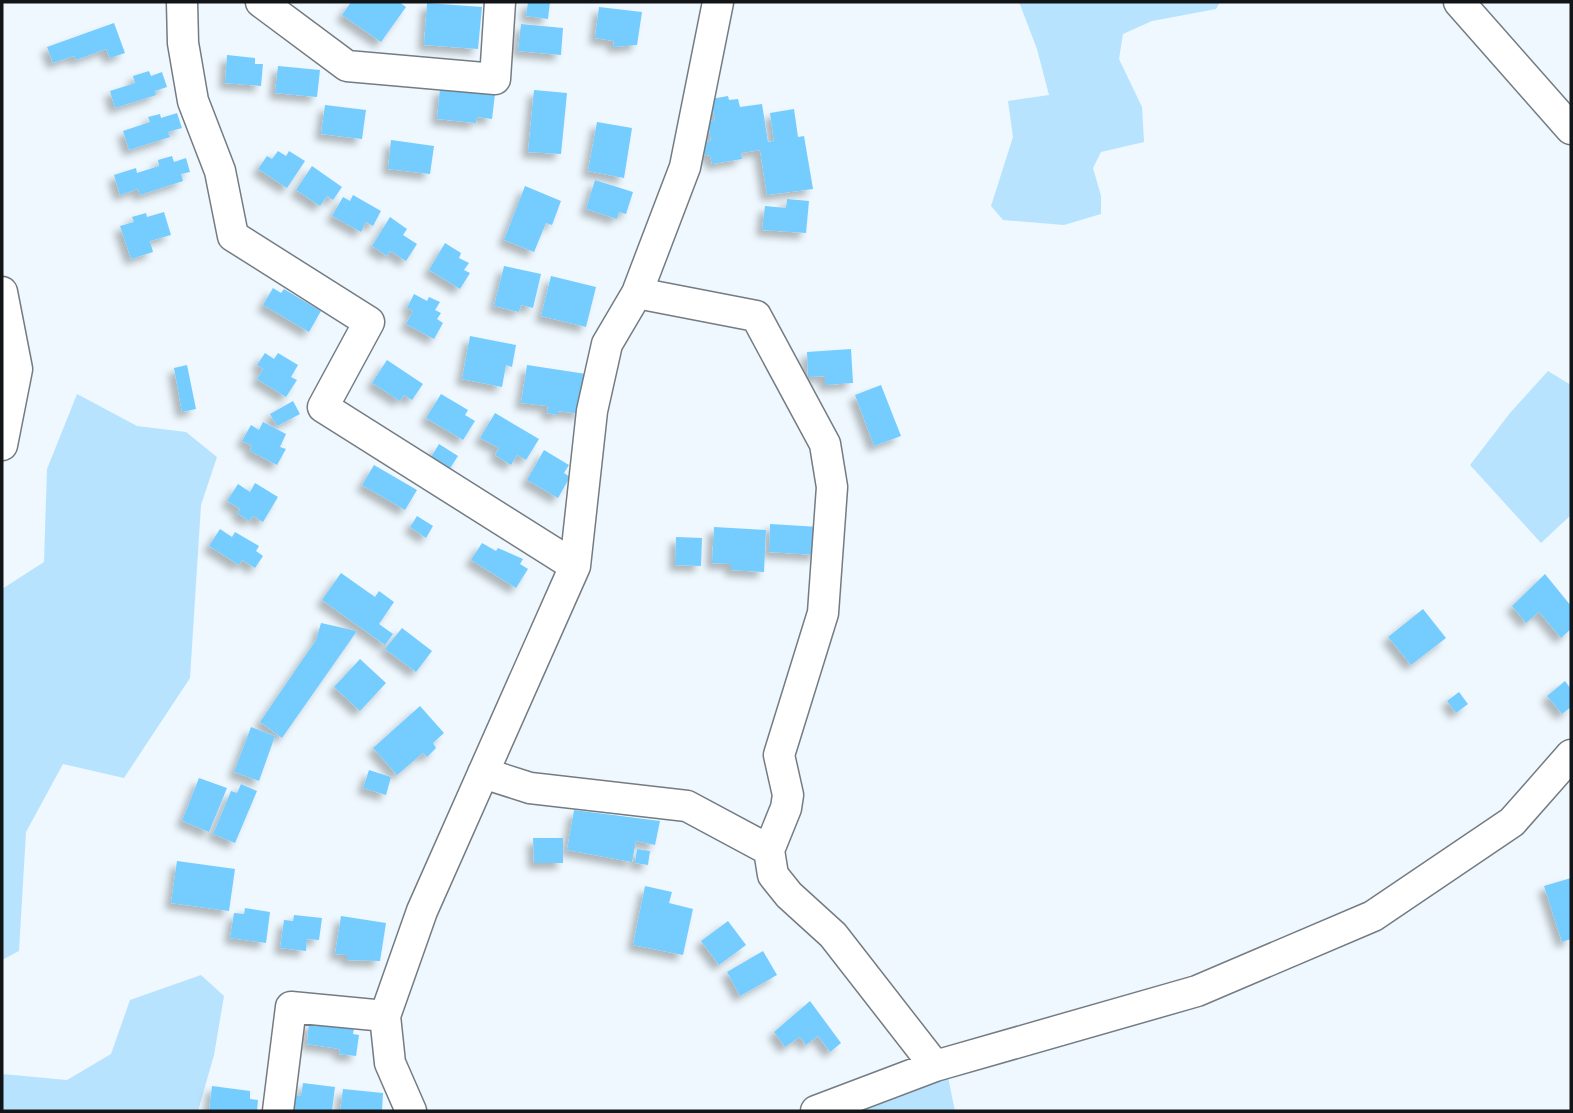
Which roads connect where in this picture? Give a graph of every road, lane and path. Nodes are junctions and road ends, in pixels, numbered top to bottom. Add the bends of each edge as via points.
1 (182, 2) edge
2 (261, 2) edge
3 (500, 2) edge
4 (718, 2) edge
5 (1459, 2) edge
6 (1571, 129) edge
7 (2, 292) edge
8 (637, 293) junction
9 (2, 445) edge
10 (575, 566) junction
11 (1571, 755) edge
12 (483, 773) junction
13 (769, 850) junction
14 (386, 1016) junction
15 (935, 1066) junction
16 (278, 1111) edge
17 (411, 1111) edge
18 (816, 1111) edge

1 - 10 street via 183,43 193,101 220,171 233,236 369,322 323,407
2 - 3 street via 347,66 495,79
4 - 8 street via 685,167
5 - 6 street
7 - 9 street via 17,369
8 - 10 street via 607,344 594,397
8 - 13 street via 756,316 825,444 832,487 823,613 779,755 788,795
10 - 12 street
11 - 15 street via 1512,822 1373,916 1197,991
12 - 13 street via 530,788 687,806
12 - 14 street via 422,911
13 - 15 street via 773,875 833,935
14 - 16 street via 291,1007
14 - 17 street via 390,1063
15 - 18 street

